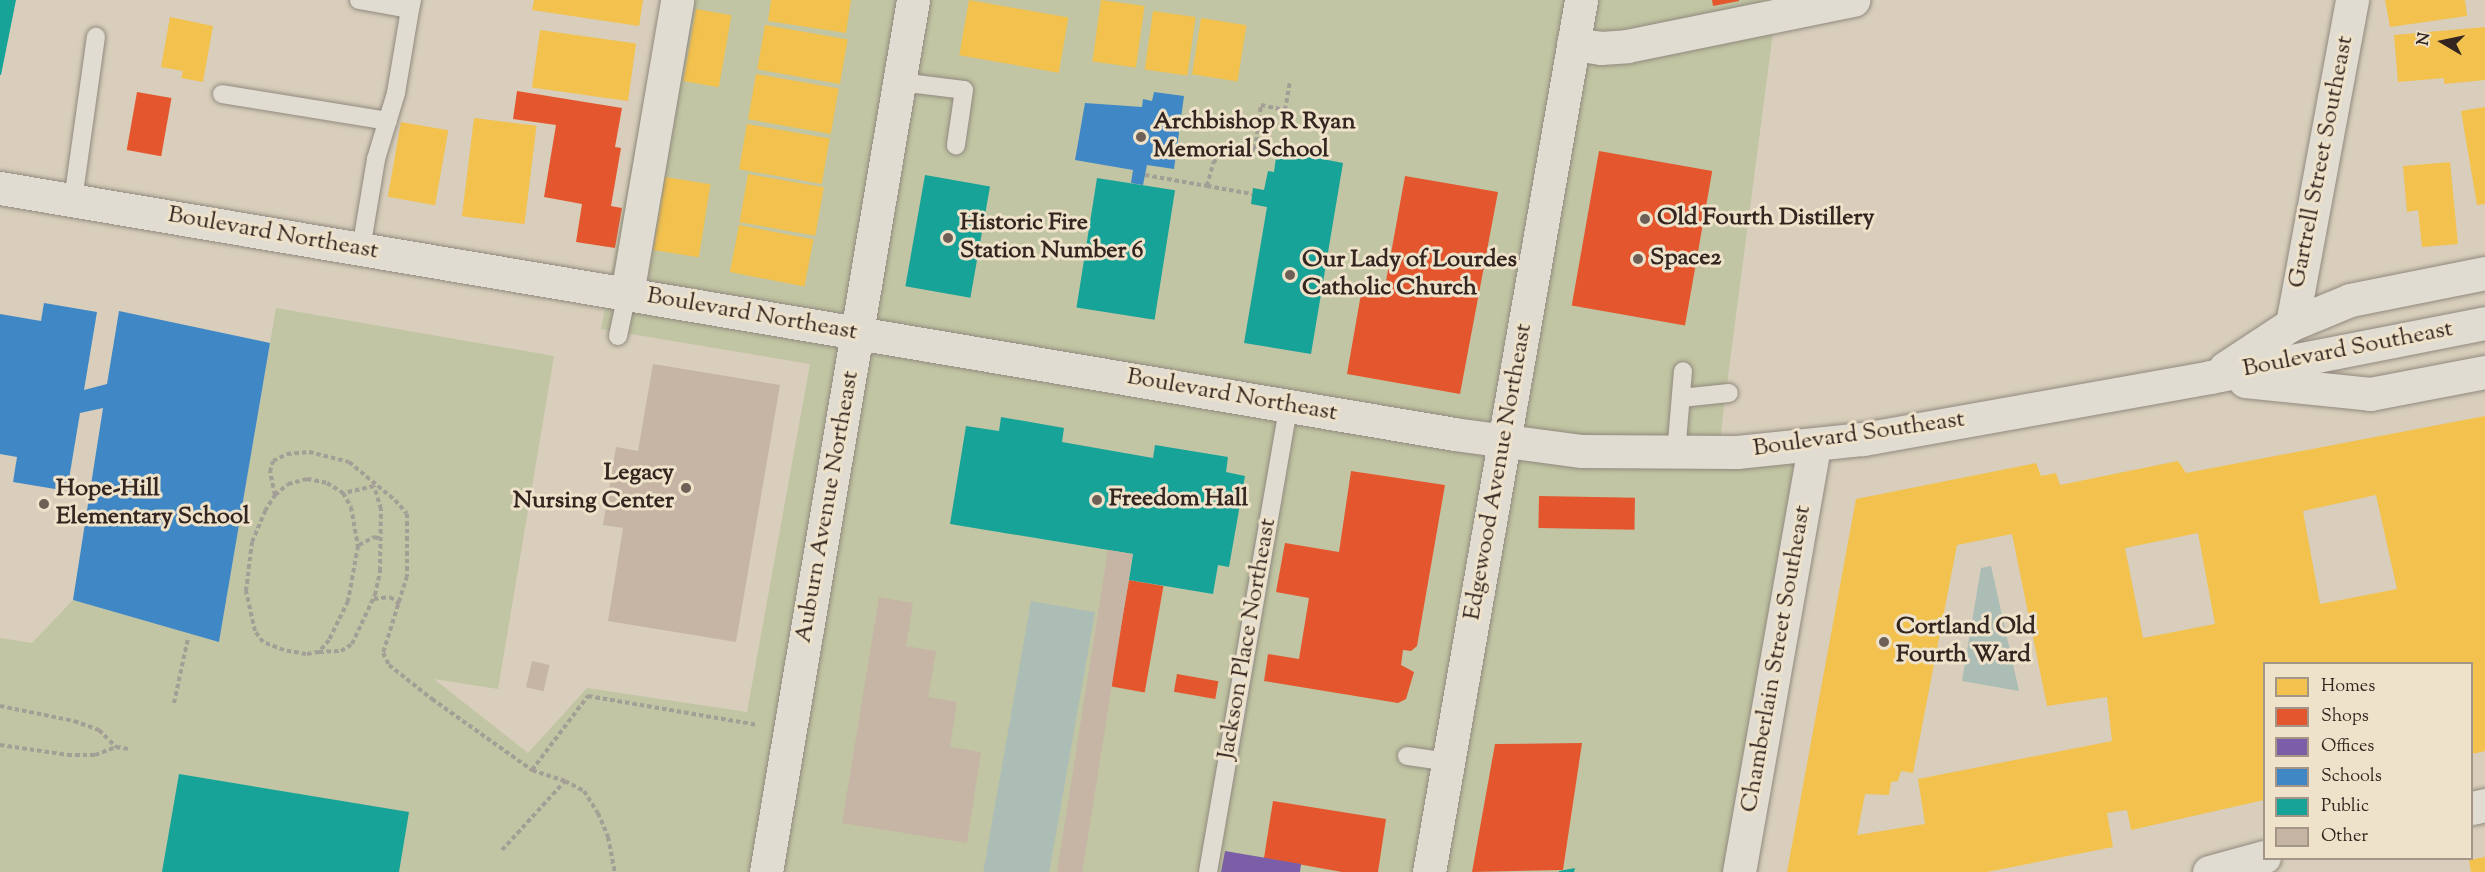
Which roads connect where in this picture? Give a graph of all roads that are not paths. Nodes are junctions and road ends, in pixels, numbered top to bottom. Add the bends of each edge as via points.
1 (359, 0) edge
2 (677, 0) edge
3 (913, 0) edge
4 (1581, 0) edge
5 (2352, 0) edge
6 (1845, 1) edge
7 (411, 5) edge
8 (96, 37) dead end
9 (1573, 44) junction
10 (900, 82) junction
11 (222, 94) dead end
12 (388, 121) junction
13 (956, 146) dead end
14 (0, 188) edge
15 (73, 200) junction
16 (361, 249) junction
17 (2485, 273) edge
18 (627, 294) junction
19 (2485, 323) edge
20 (2292, 324) junction
21 (857, 332) junction
22 (618, 336) dead end
23 (1683, 371) dead end
24 (2485, 372) edge
25 (2210, 378) junction
26 (1729, 393) dead end
27 (1681, 398) junction
28 (1290, 405) junction
29 (1505, 442) junction
30 (1814, 445) junction
31 (1676, 454) junction
32 (1407, 756) dead end
33 (1448, 762) junction
34 (2263, 858) edge
35 (766, 872) edge
36 (1208, 872) edge
37 (1429, 872) edge
38 (1739, 872) edge
39 (2209, 872) edge

1 - 7 lane
2 - 18 main road
3 - 10 main road, Auburn Avenue Northeast
4 - 9 main road, Edgewood Avenue Northeast
5 - 20 main road, Gartrell Street Southeast
6 - 9 main road via 1627,46
7 - 12 lane
8 - 15 lane
9 - 29 main road, Edgewood Avenue Northeast
10 - 13 lane via 964,90
10 - 21 main road, Auburn Avenue Northeast
11 - 12 lane
12 - 16 lane via 376,159
14 - 15 main road, Boulevard Northeast
15 - 16 main road, Boulevard Northeast
16 - 18 main road, Boulevard Northeast
17 - 20 main road, Boulevard Southeast via 2350,300
18 - 21 main road, Boulevard Northeast
18 - 22 lane
19 - 25 main road, Boulevard Southeast
20 - 25 main road, Boulevard Southeast
21 - 28 main road, Boulevard Northeast
21 - 35 main road, Auburn Avenue Northeast
23 - 27 lane
24 - 25 main road via 2370,394
25 - 30 main road, Boulevard Southeast
26 - 27 lane
27 - 31 lane
28 - 29 main road, Boulevard Northeast
28 - 36 lane, Jackson Place Northeast
29 - 31 main road, Boulevard Southeast via 1582,451
29 - 33 main road, Edgewood Avenue Northeast
30 - 31 main road, Boulevard Southeast
30 - 38 main road, Chamberlain Street Southeast
32 - 33 lane
33 - 37 main road, Edgewood Avenue Northeast
34 - 39 main road

